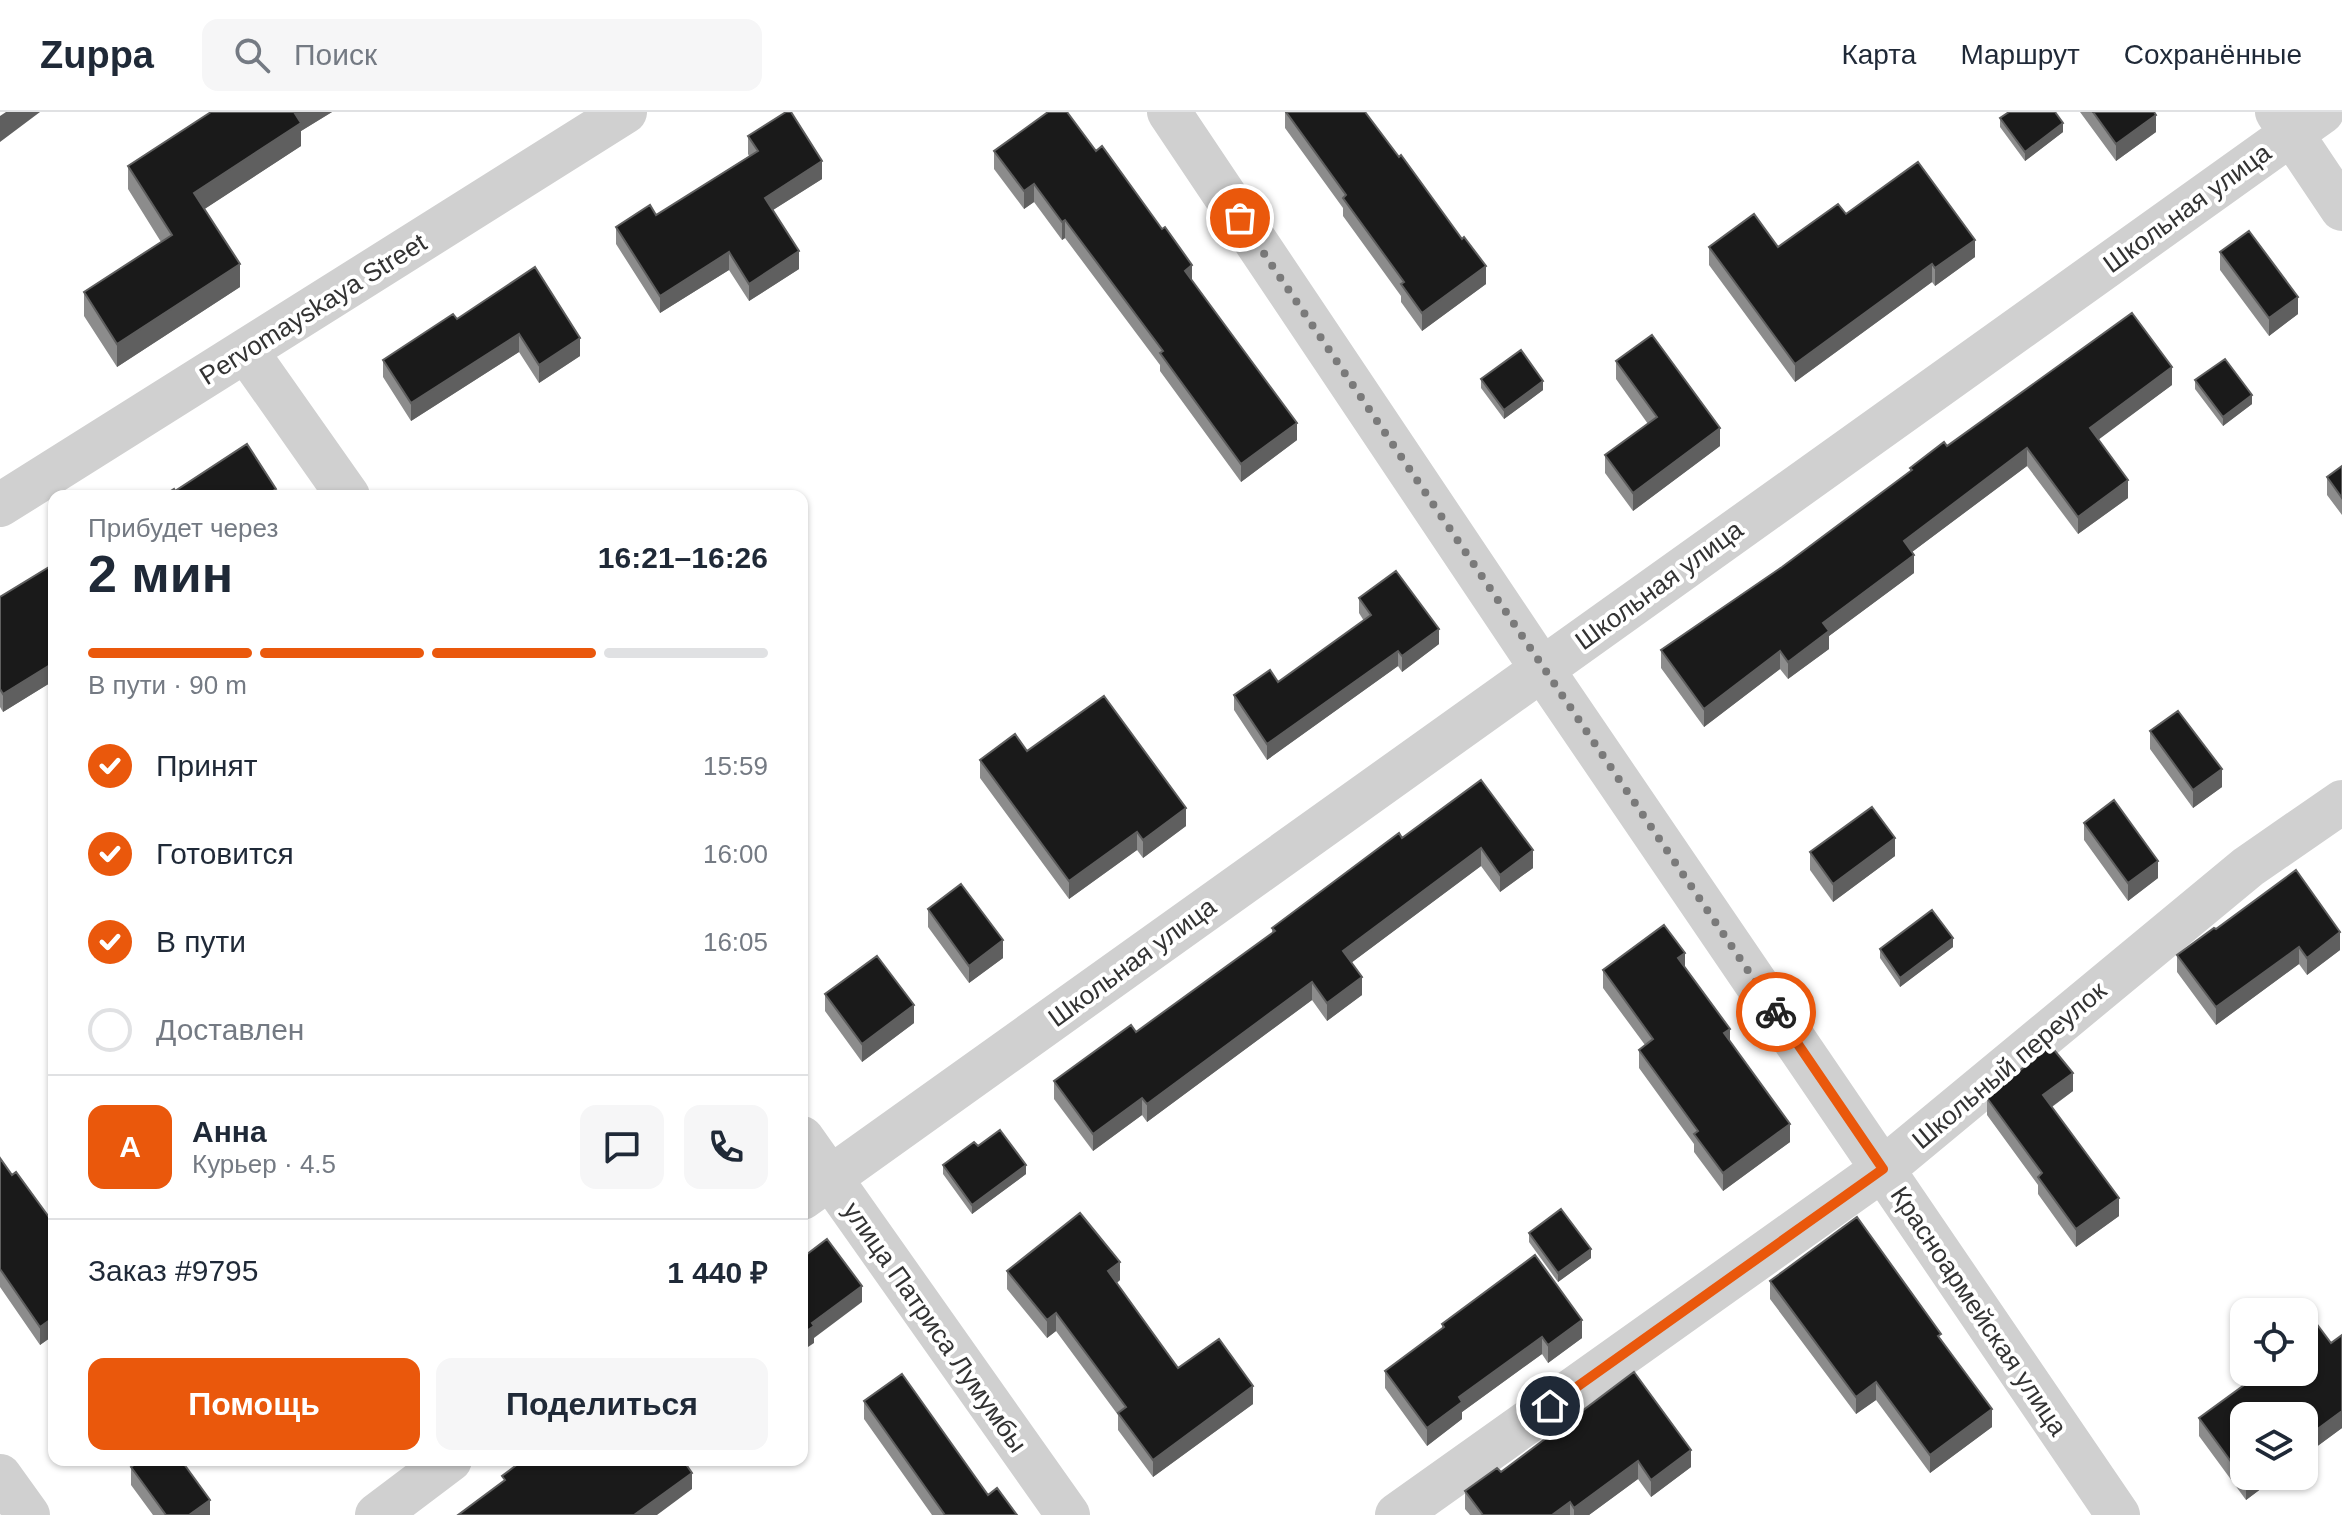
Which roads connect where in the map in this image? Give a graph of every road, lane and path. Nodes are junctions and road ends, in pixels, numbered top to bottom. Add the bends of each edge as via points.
1 (625, 112) edge
2 (1169, 112) edge
3 (2297, 119) edge
4 (2342, 209) edge
5 (246, 351) junction
6 (344, 490) edge
7 (0, 505) edge
8 (1542, 669) junction
9 (2342, 802) edge
10 (808, 1159) edge
11 (1883, 1169) junction
12 (816, 1188) edge
13 (442, 1466) edge
14 (0, 1476) edge
15 (28, 1515) edge
16 (377, 1515) edge
17 (1068, 1515) edge
18 (1397, 1515) edge
19 (2118, 1515) edge

1 - 5 street, Pervomayskaya Street
2 - 8 street, Красноармейская улица
3 - 4 street
3 - 8 street, Школьная улица
5 - 6 street
5 - 7 street, Pervomayskaya Street
8 - 11 street, Красноармейская улица
8 - 12 street, Школьная улица
9 - 11 street, Школьный переулок via 2248,867
10 - 12 street, улица Патриса Лумумбы
11 - 18 street, Школьный переулок
11 - 19 street, Красноармейская улица
12 - 17 street, улица Патриса Лумумбы
13 - 16 street
14 - 15 street

